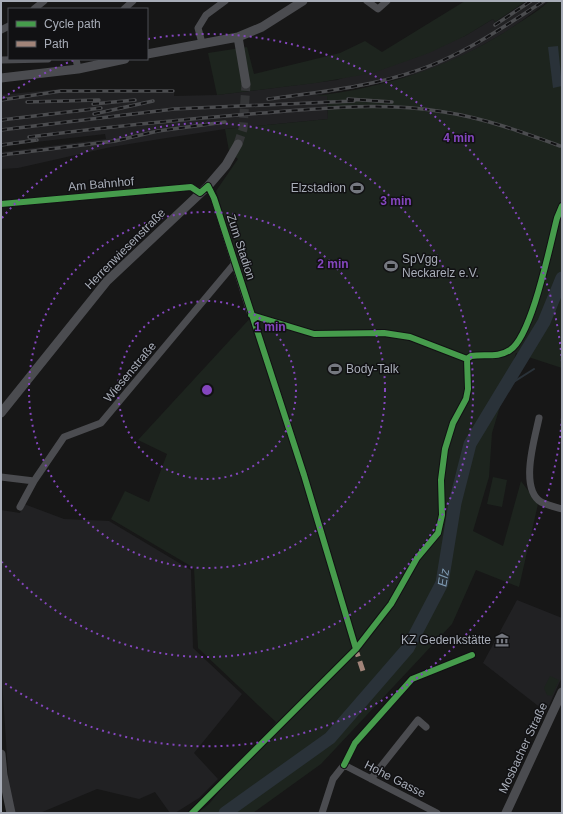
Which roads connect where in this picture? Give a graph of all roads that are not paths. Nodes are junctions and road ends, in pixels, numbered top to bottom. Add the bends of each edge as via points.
1 (44, 1) edge
2 (225, 1) edge
3 (303, 1) edge
4 (367, 1) edge
5 (387, 1) edge
6 (35, 8) edge
7 (238, 37) junction
8 (202, 43) junction
9 (148, 54) edge
10 (76, 60) edge
11 (120, 60) edge
12 (78, 69) junction
13 (1, 78) edge
14 (246, 84) tunnel mouth
15 (238, 144) tunnel mouth
16 (208, 186) junction
17 (200, 193) junction
18 (1, 204) edge
19 (235, 263) junction
20 (251, 315) dead end
21 (1, 413) edge
22 (539, 418) dead end
23 (1, 477) edge
24 (34, 480) junction
25 (20, 507) dead end
26 (562, 509) edge
27 (562, 692) edge
28 (426, 727) dead end
29 (1, 754) edge
30 (2, 775) edge
31 (371, 780) junction
32 (11, 813) edge
33 (322, 813) edge
34 (437, 813) edge
35 (506, 813) edge

1 - 6 street
2 - 8 street via 206,16 198,28
3 - 7 street via 262,27
4 - 5 street via 378,9
7 - 8 street
7 - 14 street
8 - 9 street
10 - 12 street
11 - 12 street
12 - 13 street
15 - 16 street, Herrenwiesenstraße via 226,165
16 - 17 street, Herrenwiesenstraße
16 - 19 street, Zum Stadion
17 - 18 street, Am Bahnhof via 191,186
17 - 21 street, Herrenwiesenstraße via 107,281
19 - 20 street, Zum Stadion
19 - 24 street, Wiesenstraße via 101,423 64,437
22 - 26 street via 529,462 531,483 540,501
23 - 24 street
24 - 25 street, Wiesenstraße
27 - 35 street, Mosbacher Straße
28 - 31 street via 418,720
29 - 30 street
30 - 32 street
31 - 33 street, Hohe Gasse via 344,765 332,779
31 - 34 street, Hohe Gasse

